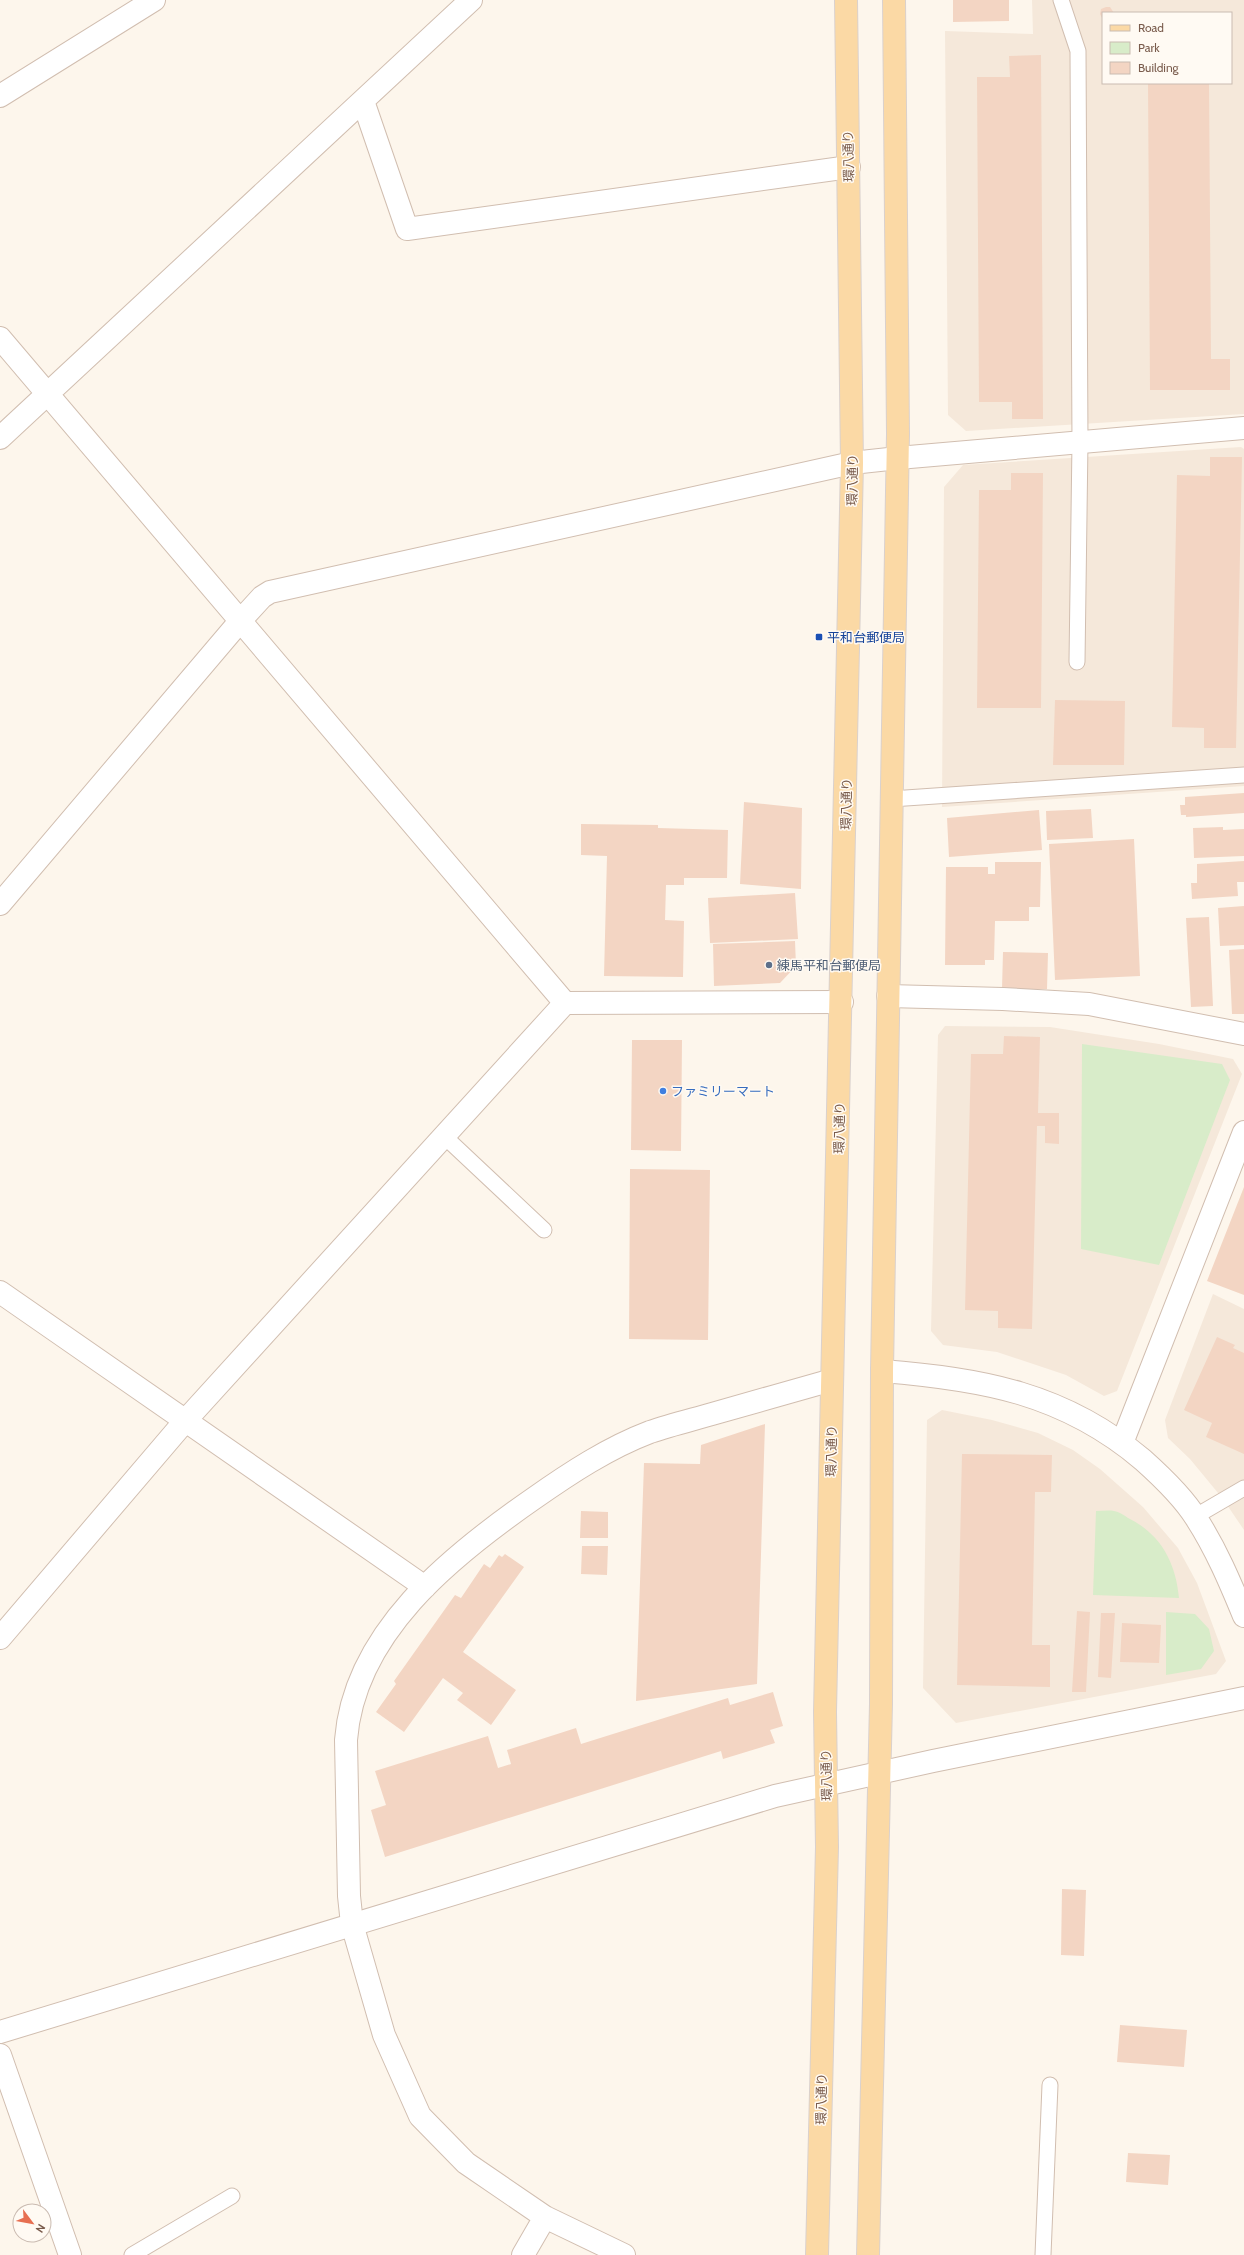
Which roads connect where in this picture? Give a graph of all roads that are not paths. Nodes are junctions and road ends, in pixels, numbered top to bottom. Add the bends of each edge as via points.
1 (154, 0) edge
2 (471, 0) edge
3 (846, 0) edge
4 (894, 0) edge
5 (1061, 0) edge
6 (0, 96) edge
7 (363, 101) junction
8 (849, 167) junction
9 (0, 338) edge
10 (48, 394) junction
11 (1244, 428) edge
12 (0, 438) edge
13 (1080, 442) junction
14 (898, 458) junction
15 (852, 463) junction
16 (241, 620) junction
17 (1076, 662) dead end
18 (1244, 775) edge
19 (891, 799) junction
20 (0, 904) edge
21 (888, 996) junction
22 (842, 1002) junction
23 (565, 1003) junction
24 (1244, 1034) edge
25 (1244, 1132) edge
26 (444, 1136) junction
27 (544, 1230) dead end
28 (0, 1292) edge
29 (882, 1372) junction
30 (832, 1380) junction
31 (185, 1421) junction
32 (1122, 1443) junction
33 (1244, 1488) edge
34 (1196, 1516) junction
35 (425, 1587) junction
36 (1244, 1616) edge
37 (0, 1638) edge
38 (1244, 1698) edge
39 (879, 1772) junction
40 (826, 1785) junction
41 (352, 1924) junction
42 (0, 2032) edge
43 (0, 2055) edge
44 (1050, 2085) dead end
45 (232, 2196) dead end
46 (545, 2217) junction
47 (70, 2255) edge
48 (132, 2255) edge
49 (523, 2255) edge
50 (624, 2255) edge
51 (817, 2255) edge
52 (868, 2255) edge
53 (1043, 2255) edge

1 - 6 street
2 - 7 street
3 - 8 main road, 環八通り
4 - 14 main road
5 - 13 lane via 1078,51
7 - 8 street via 407,229
7 - 10 street
8 - 15 main road, 環八通り
9 - 10 street
10 - 12 street
10 - 16 street
11 - 13 street
13 - 14 street
13 - 17 lane
14 - 15 street
14 - 19 main road
15 - 16 street via 270,592
15 - 22 main road, 環八通り
16 - 20 street
16 - 23 street
18 - 19 lane
19 - 21 main road
21 - 24 street via 1089,1004
21 - 29 main road
22 - 23 street
22 - 30 main road, 環八通り
23 - 26 street
25 - 32 street
26 - 27 lane
26 - 31 street
28 - 31 street
29 - 32 street via 929,1375 1018,1392 1069,1411
29 - 39 main road
30 - 35 street via 650,1432 618,1446 565,1477 504,1520 450,1563
30 - 40 main road, 環八通り
31 - 35 street
31 - 37 street
32 - 34 street via 1159,1474
33 - 34 lane
34 - 36 street via 1220,1558
35 - 41 street via 397,1620 371,1657 348,1720 346,1740 349,1896
38 - 39 street
39 - 40 street
39 - 52 main road
40 - 41 street via 776,1796
40 - 51 main road, 環八通り via 827,1847
41 - 42 street
41 - 46 street via 384,2035 420,2116 466,2163
43 - 47 street
44 - 53 lane
45 - 48 lane
46 - 49 street
46 - 50 street

